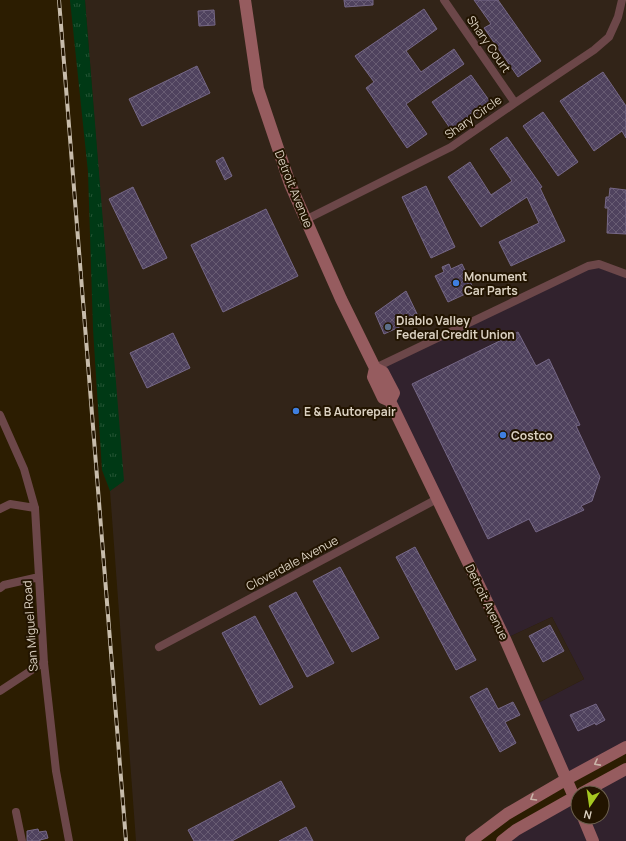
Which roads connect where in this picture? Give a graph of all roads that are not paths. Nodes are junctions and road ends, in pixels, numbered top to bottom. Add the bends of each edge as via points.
1 (245, 0) edge
2 (444, 0) edge
3 (622, 0) edge
4 (515, 103) junction
5 (305, 220) junction
6 (626, 274) edge
7 (374, 368) junction
8 (0, 415) edge
9 (4, 435) edge
10 (437, 499) junction
11 (35, 508) junction
12 (0, 509) edge
13 (39, 577) junction
14 (0, 588) edge
15 (159, 648) dead end
16 (44, 662) junction
17 (0, 691) edge
18 (626, 747) edge
19 (626, 769) edge
20 (567, 779) junction
21 (570, 785) edge
22 (600, 785) edge
23 (570, 802) edge
24 (16, 812) dead end
25 (586, 825) edge
26 (22, 841) edge
27 (69, 841) edge
28 (471, 841) edge
29 (502, 841) edge
30 (593, 841) edge

1 - 5 street, Detroit Avenue via 258,89
2 - 4 street, Shary Court
3 - 4 street, Shary Circle via 609,37 594,50
4 - 5 street, Shary Circle via 451,147
5 - 7 street, Detroit Avenue
6 - 7 street via 599,264 588,266
7 - 10 street, Detroit Avenue via 383,372 394,393 390,401
8 - 9 street, San Miguel Road
9 - 11 street, San Miguel Road via 24,469
10 - 15 street, Cloverdale Avenue
10 - 20 street, Detroit Avenue via 505,639
11 - 12 street via 10,504
11 - 13 street, San Miguel Road
13 - 14 street
13 - 16 street, San Miguel Road
16 - 17 street
16 - 27 street, San Miguel Road via 56,771
18 -> 20 street
19 - 22 street
20 - 21 street, Detroit Avenue
20 -> 28 street via 507,814
23 - 29 street via 516,830
24 - 26 street
25 - 30 street

